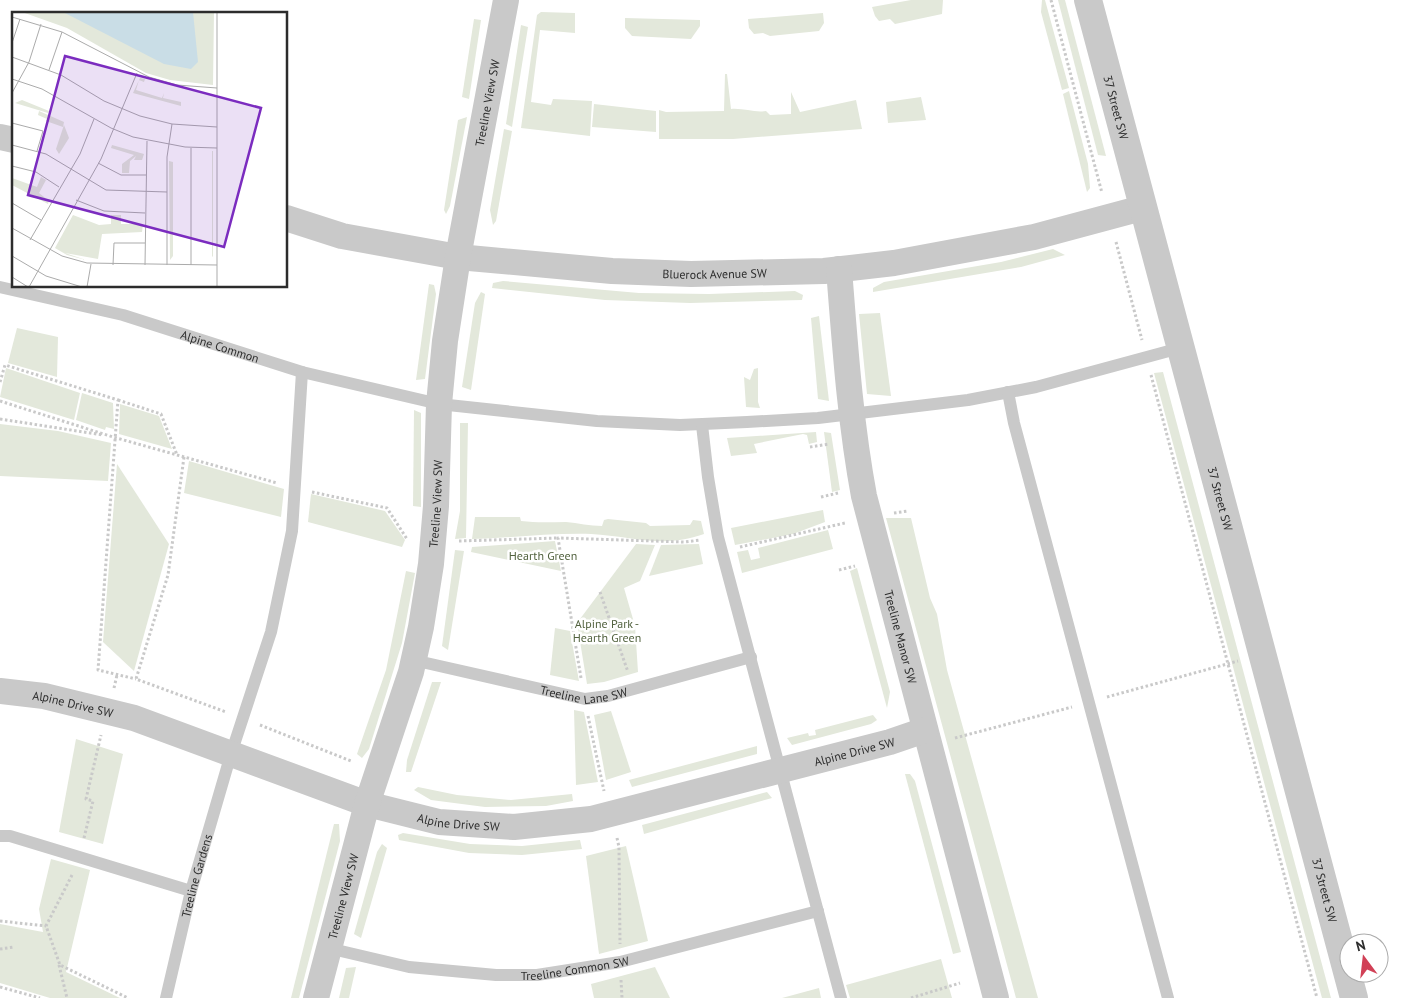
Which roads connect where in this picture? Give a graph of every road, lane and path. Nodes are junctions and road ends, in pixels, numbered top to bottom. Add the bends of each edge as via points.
1 (506, 0) edge
2 (1051, 0) edge
3 (1088, 0) edge
4 (1103, 195) dead end
5 (1142, 208) junction
6 (288, 219) edge
7 (1117, 247) dead end
8 (458, 257) junction
9 (839, 269) junction
10 (0, 287) edge
11 (1142, 343) dead end
12 (1180, 348) junction
13 (302, 372) junction
14 (1150, 373) dead end
15 (0, 382) edge
16 (1008, 392) junction
17 (118, 400) junction
18 (0, 401) edge
19 (439, 404) junction
20 (852, 413) junction
21 (0, 419) edge
22 (702, 425) junction
23 (114, 437) junction
24 (832, 443) dead end
25 (810, 447) dead end
26 (177, 456) junction
27 (184, 457) junction
28 (295, 487) junction
29 (830, 494) dead end
30 (821, 497) dead end
31 (869, 517) junction
32 (718, 537) junction
33 (558, 538) junction
34 (420, 541) junction
35 (722, 552) junction
36 (857, 565) dead end
37 (839, 570) dead end
38 (600, 592) dead end
39 (1262, 655) junction
40 (752, 657) junction
41 (413, 660) junction
42 (1228, 664) junction
43 (117, 675) junction
44 (136, 680) junction
45 (634, 689) junction
46 (0, 692) edge
47 (585, 700) junction
48 (1088, 702) junction
49 (107, 711) junction
50 (243, 718) junction
51 (925, 730) junction
52 (954, 738) dead end
53 (230, 754) junction
54 (350, 761) dead end
55 (781, 769) junction
56 (367, 804) junction
57 (610, 814) junction
58 (0, 836) edge
59 (80, 858) junction
60 (191, 891) junction
61 (818, 910) junction
62 (0, 921) edge
63 (46, 926) junction
64 (14, 947) dead end
65 (328, 948) junction
66 (0, 949) edge
67 (57, 956) junction
68 (620, 962) junction
69 (960, 983) dead end
70 (0, 987) edge
71 (40, 998) edge
72 (67, 998) edge
73 (128, 998) edge
74 (166, 998) edge
75 (316, 998) edge
76 (622, 998) edge
77 (842, 998) edge
78 (911, 998) edge
79 (996, 998) edge
80 (1168, 998) edge
81 (1317, 998) edge
82 (1354, 998) edge

1 - 8 street, Treeline View SW
2 - 4 path
3 - 5 street, 37 Street SW
5 - 9 street, Bluerock Avenue SW via 1034,237 966,251
5 - 12 street, 37 Street SW
6 - 8 street, Bluerock Avenue SW via 342,236
7 - 11 path
8 - 9 street, Bluerock Avenue SW via 612,271 691,274
8 - 19 street, Treeline View SW
9 - 20 street, Treeline Manor SW
10 - 13 lane, Alpine Common via 123,315
12 - 16 lane
12 - 39 street, 37 Street SW
13 - 19 lane, Alpine Common
13 - 28 lane, Treeline Gardens
14 - 42 path
15 - 17 path via 5,365
16 - 20 lane via 968,400
16 - 48 lane
17 - 23 path
17 - 26 path via 161,414
18 - 23 path
19 - 22 lane via 597,421
19 - 34 street, Treeline View SW
20 - 22 lane
20 - 31 street, Treeline Manor SW via 855,449
21 - 23 path
22 - 32 lane
23 - 26 path
23 - 43 path via 98,670
24 - 25 path
26 - 27 path
27 - 28 path
27 - 44 path via 168,575
28 - 34 path via 387,508
28 - 50 lane, Treeline Gardens via 292,531 271,632
29 - 30 path
31 - 35 path
31 - 51 street, Treeline Manor SW
32 - 33 path via 685,542
32 - 35 lane
33 - 34 path
33 - 47 path
34 - 41 street, Treeline View SW via 421,627
35 - 40 lane
36 - 37 path
38 - 45 path
39 - 42 path
39 - 82 street, 37 Street SW
40 - 45 lane, Treeline Lane SW
40 - 55 lane
41 - 47 lane, Treeline Lane SW
41 - 56 street, Treeline View SW
42 - 48 path
42 - 81 path
43 - 44 path
43 - 49 path
44 - 50 path
45 - 47 lane, Treeline Lane SW
46 - 49 street, Alpine Drive SW via 44,696
47 - 57 path
48 - 52 path
48 - 80 lane
49 - 53 street, Alpine Drive SW
49 - 59 path via 86,799 94,801
50 - 53 lane, Treeline Gardens
50 - 54 path
51 - 55 street, Alpine Drive SW
51 - 79 street, Treeline Manor SW
53 - 56 street, Alpine Drive SW
53 - 60 lane, Treeline Gardens
55 - 57 street, Alpine Drive SW
55 - 61 lane
56 - 57 street, Alpine Drive SW via 440,822 514,827
56 - 65 street, Treeline View SW
57 - 68 path via 619,847
58 - 59 lane via 10,836
59 - 60 lane
59 - 63 path
60 - 74 lane, Treeline Gardens
61 - 68 lane, Treeline Common SW
61 - 77 lane
62 - 63 path
63 - 67 path
64 - 66 path
65 - 68 lane, Treeline Common SW via 409,967 496,975 537,975
65 - 75 street, Treeline View SW
67 - 72 path
67 - 73 path via 60,964
68 - 76 path
69 - 78 path
70 - 71 path

